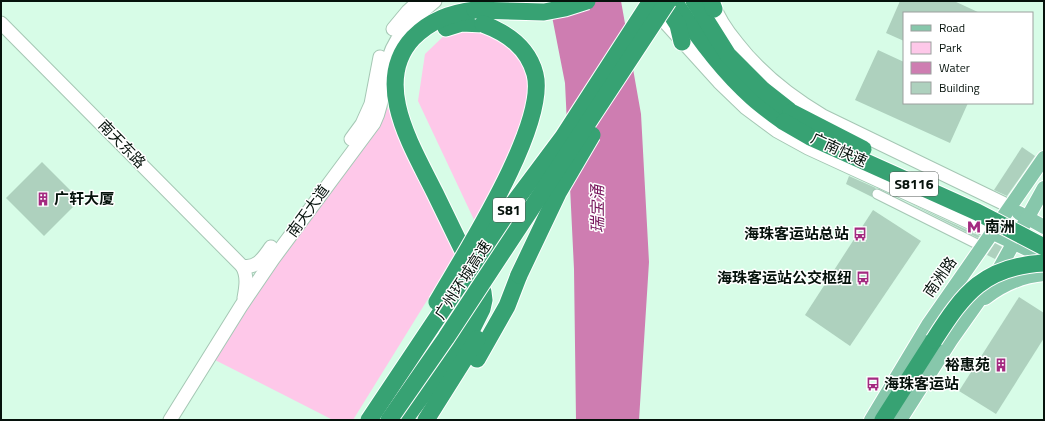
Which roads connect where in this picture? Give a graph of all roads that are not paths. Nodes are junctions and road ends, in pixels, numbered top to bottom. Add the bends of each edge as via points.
1 (419, 1) edge
2 (435, 1) edge
3 (587, 1) edge
4 (646, 1) edge
5 (651, 1) edge
6 (662, 1) edge
7 (668, 1) edge
8 (673, 1) edge
9 (694, 1) edge
10 (712, 4) edge
11 (479, 17) junction
12 (1, 23) edge
13 (682, 42) junction
14 (788, 117) junction
15 (1044, 158) edge
16 (1044, 188) edge
17 (877, 194) dead end
18 (1011, 207) junction
19 (1027, 218) junction
20 (1044, 228) edge
21 (993, 233) junction
22 (1044, 235) edge
23 (1013, 242) junction
24 (983, 247) junction
25 (1044, 247) edge
26 (1044, 257) edge
27 (1044, 263) edge
28 (242, 266) junction
29 (1044, 274) edge
30 (242, 304) junction
31 (974, 307) junction
32 (928, 325) junction
33 (951, 340) junction
34 (170, 420) edge
35 (363, 420) edge
36 (369, 420) edge
37 (389, 420) edge
38 (404, 420) edge
39 (426, 420) edge
40 (434, 420) edge
41 (871, 420) edge
42 (883, 420) edge
43 (900, 420) edge

1 - 28 street, 南天大道 via 390,34 379,60 368,113 352,138 258,264 250,268
2 - 30 street, 南天大道 via 405,27 396,40 388,60 382,102 374,123
3 - 11 highway, bridge via 544,12
4 - 13 street
5 - 36 highway, 广州环城高速 / S81, bridge via 562,137 513,204
6 - 13 highway via 678,25
7 - 37 highway, 广州环城高速 / S81, bridge
8 - 14 highway, 广南快速 / S8116 via 719,63 751,97
8 - 40 highway, bridge via 558,193 491,337
9 - 14 highway, 广南快速 / S8116 via 728,55
10 - 18 street via 729,33 754,64 774,84 798,101 823,116
11 - 35 highway, bridge via 516,42 527,54 535,74 537,93 533,112 523,142 502,186 431,313
11 - 38 highway via 445,16 418,33 405,47 396,78 396,95 406,133 483,292 484,300 473,327
11 - 39 highway via 440,30 425,42 411,59 404,79 405,100 412,122 493,288 494,301 490,318
12 - 28 street, 南天东路
13 - 21 street via 746,108 777,131 808,148
14 - 22 highway, 广南快速 / S8116, bridge via 981,202
14 - 25 highway, 广南快速 / S8116, bridge via 810,137 977,212
15 - 18 main road, 南洲路
16 - 19 main road
17 - 24 street
18 - 19 main road
18 - 21 main road, 南洲路
19 - 20 main road
19 - 23 main road
21 - 23 main road
21 - 24 main road, 南洲路
23 - 26 main road
23 - 31 main road via 992,282
24 - 32 main road, 南洲路
27 - 42 highway, bridge via 1010,268 974,287 953,310
28 - 30 street via 246,280
29 - 31 main road via 1028,276 1002,286
30 - 34 street, 南天大道
31 - 33 main road
32 - 33 main road via 941,327
32 - 41 main road, 南洲路
33 - 43 main road

